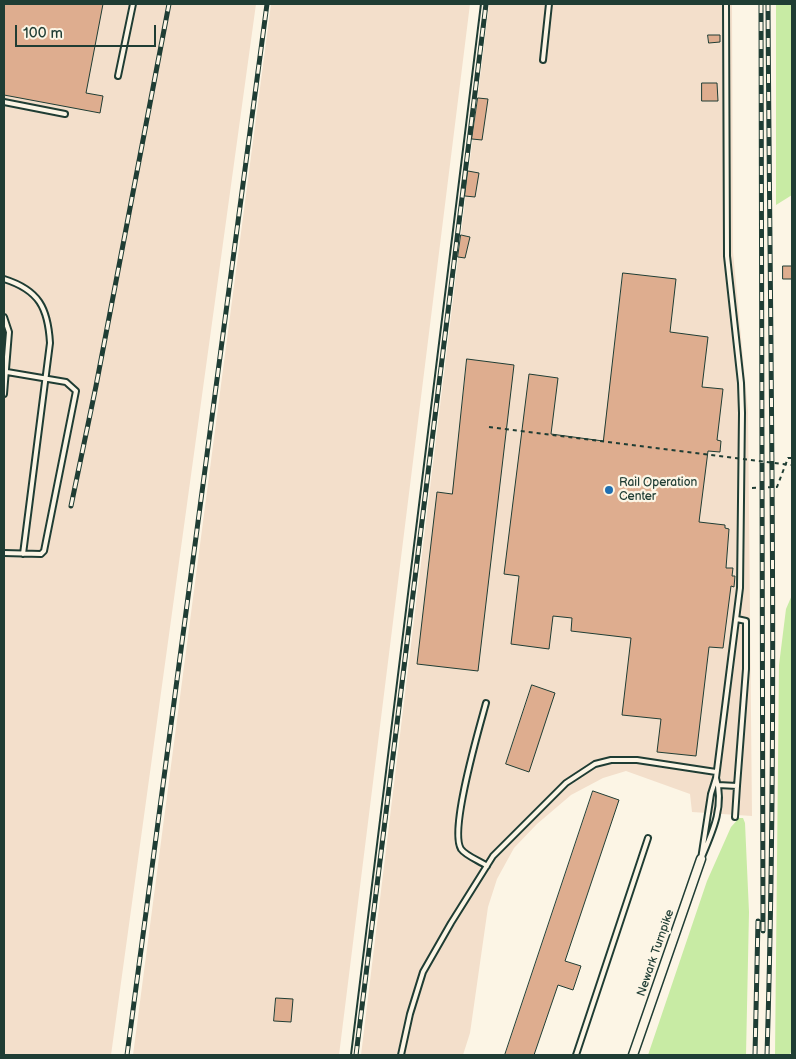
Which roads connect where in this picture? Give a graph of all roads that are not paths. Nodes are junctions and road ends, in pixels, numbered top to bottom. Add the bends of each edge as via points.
1 (133, 4) edge
2 (484, 4) edge
3 (549, 4) edge
4 (726, 4) edge
5 (543, 60) dead end
6 (118, 76) dead end
7 (4, 102) edge
8 (65, 114) dead end
9 (4, 279) edge
10 (4, 317) edge
11 (7, 372) junction
12 (45, 379) junction
13 (4, 394) edge
14 (4, 553) edge
15 (24, 554) junction
16 (737, 619) junction
17 (486, 703) dead end
18 (716, 772) junction
19 (716, 778) junction
20 (718, 785) junction
21 (738, 786) junction
22 (736, 817) dead end
23 (648, 838) dead end
24 (701, 859) junction
25 (487, 866) junction
26 (354, 1055) edge
27 (401, 1055) edge
28 (576, 1055) edge
29 (633, 1055) edge

1 - 6 lane
2 - 26 lane
3 - 5 lane
4 - 16 lane via 727,256 742,413 742,571
7 - 8 lane
9 - 12 lane via 18,283 41,302 49,330
10 - 11 lane via 9,332
11 - 12 lane
11 - 13 lane
12 - 15 lane
12 - 15 lane via 66,382 76,391 44,551
14 - 15 lane
16 - 18 lane
16 - 21 lane via 746,621
17 - 25 lane via 457,837 462,850
18 - 19 lane
18 - 25 lane via 636,760 595,764 566,783 493,856
19 - 20 lane
19 - 24 lane
20 - 21 lane
20 - 24 lane via 718,814
21 - 22 lane
23 - 28 lane
24 - 29 street, Newark Turnpike
25 - 27 lane via 423,972

